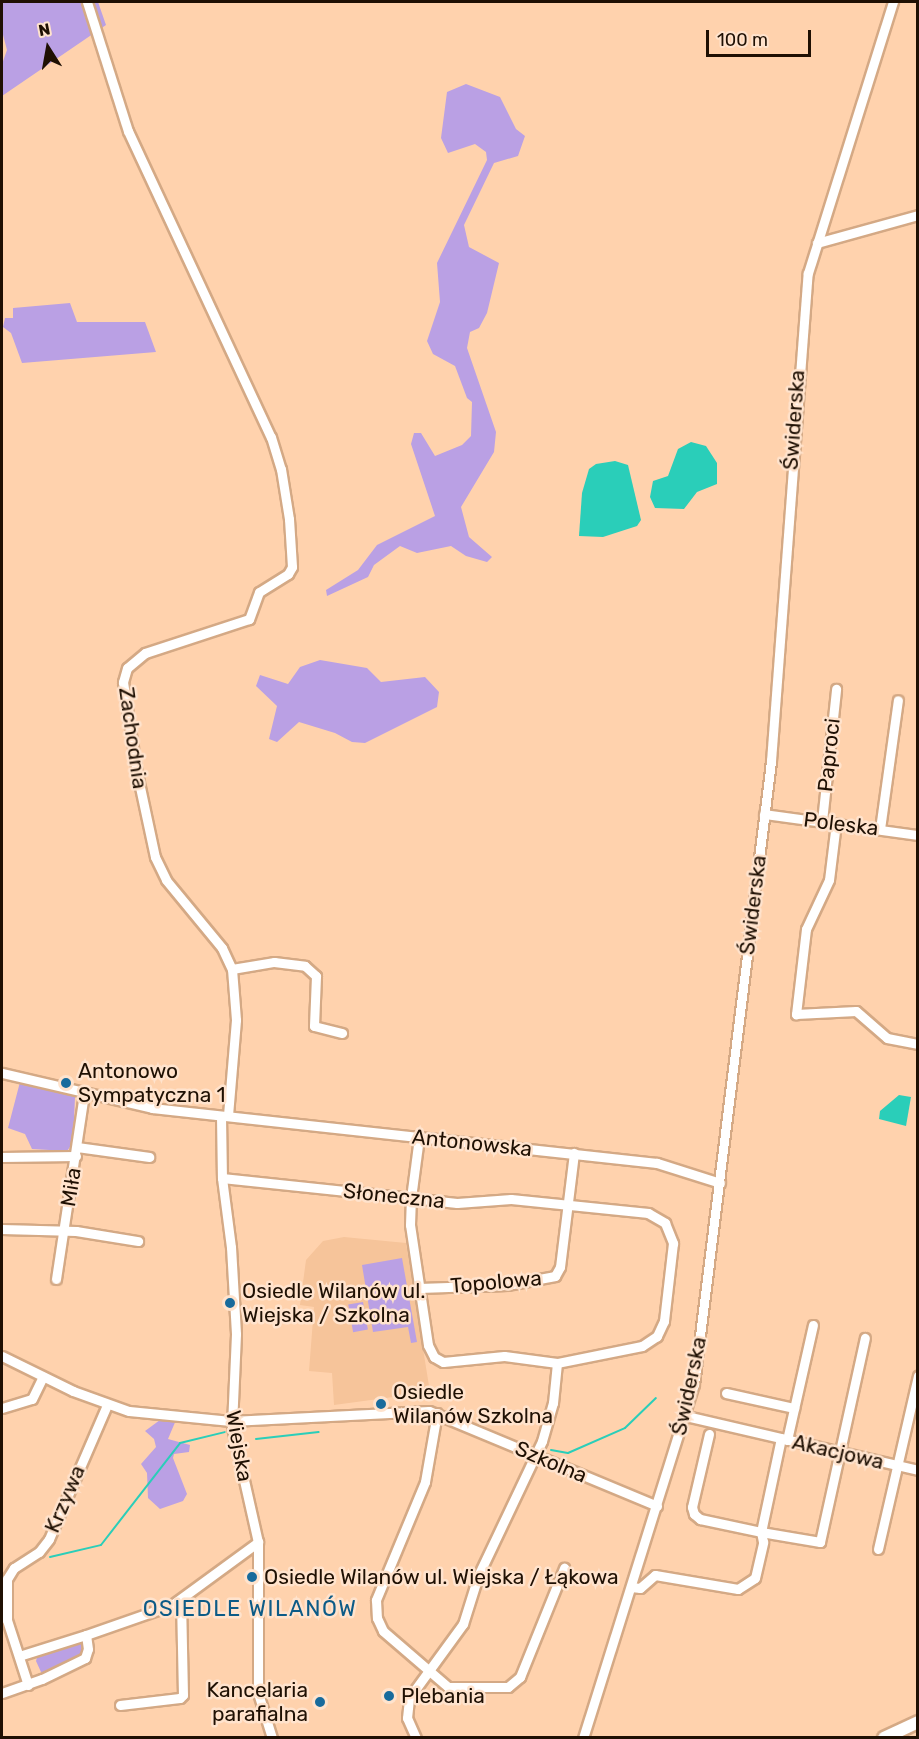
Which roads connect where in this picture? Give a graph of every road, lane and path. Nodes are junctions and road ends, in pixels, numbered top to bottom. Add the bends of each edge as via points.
1 (87, 2) edge
2 (893, 2) edge
3 (918, 215) edge
4 (817, 243) junction
5 (836, 689) dead end
6 (898, 700) dead end
7 (764, 814) junction
8 (822, 821) junction
9 (836, 823) junction
10 (880, 829) junction
11 (918, 835) edge
12 (232, 969) junction
13 (342, 1033) dead end
14 (918, 1044) edge
15 (2, 1073) edge
16 (84, 1094) junction
17 (225, 1116) junction
18 (418, 1137) junction
19 (76, 1151) junction
20 (574, 1154) junction
21 (2, 1157) edge
22 (149, 1157) dead end
23 (222, 1178) junction
24 (720, 1183) junction
25 (411, 1198) junction
26 (565, 1205) junction
27 (2, 1229) edge
28 (64, 1231) junction
29 (138, 1241) dead end
30 (56, 1279) dead end
31 (419, 1288) junction
32 (813, 1325) dead end
33 (865, 1338) dead end
34 (2, 1356) edge
35 (557, 1363) junction
36 (43, 1376) junction
37 (918, 1376) edge
38 (726, 1393) dead end
39 (107, 1405) junction
40 (2, 1408) edge
41 (794, 1408) junction
42 (437, 1413) junction
43 (686, 1416) junction
44 (231, 1422) junction
45 (710, 1434) dead end
46 (784, 1439) junction
47 (839, 1452) junction
48 (536, 1456) junction
49 (896, 1465) junction
50 (918, 1470) edge
51 (657, 1506) junction
52 (761, 1532) junction
53 (258, 1542) junction
54 (878, 1549) dead end
55 (564, 1568) dead end
56 (631, 1587) junction
57 (181, 1599) junction
58 (86, 1635) junction
59 (20, 1656) junction
60 (430, 1673) junction
61 (28, 1684) junction
62 (2, 1693) edge
63 (120, 1705) dead end
64 (918, 1722) edge
65 (272, 1737) edge
66 (416, 1737) edge
67 (583, 1737) edge
68 (884, 1737) edge

1 - 12 street, Zachodnia via 128,131 257,408 281,469 292,551 288,574 259,592 249,619 145,652 127,668 123,682 155,857 166,880 222,948
2 - 4 street, Świderska
3 - 4 street
4 - 7 street, Świderska via 802,315 777,695
5 - 8 street, Paproci
6 - 10 street
7 - 8 street, Poleska
7 - 24 street, Świderska
8 - 9 street, Poleska
9 - 10 street, Poleska
9 - 14 street via 829,880 806,929 796,1014 819,1016 856,1011 887,1038
10 - 11 street, Poleska
12 - 13 street via 293,963 305,966 316,976 314,1026
12 - 17 street, Zachodnia via 236,1020
15 - 16 street, Antonowska
16 - 17 street, Antonowska
16 - 19 street, Miła
17 - 18 street, Antonowska
17 - 23 street, Wiejska
18 - 20 street, Antonowska
18 - 25 street
19 - 21 street
19 - 22 street
19 - 28 street, Miła
20 - 24 street, Antonowska via 672,1165
20 - 26 street, Topolowa
23 - 25 street, Słoneczna
23 - 44 street, Wiejska via 235,1304
24 - 43 street, Świderska via 698,1357
25 - 26 street, Słoneczna via 464,1203 499,1198
25 - 31 street via 411,1236
26 - 31 street, Topolowa via 560,1268 555,1276 507,1285
26 - 35 street, Słoneczna via 648,1213 665,1223 673,1243 663,1321 657,1336 642,1346
27 - 28 street
28 - 29 street
28 - 30 street, Miła
31 - 35 street, Słoneczna via 430,1350 439,1360 504,1356
32 - 41 street
33 - 47 street
34 - 36 street, Szkolna
35 - 48 street via 553,1403
36 - 39 street, Szkolna
36 - 40 street via 32,1399
37 - 49 street
38 - 41 street
39 - 44 street, Szkolna
39 - 59 street, Krzywa via 49,1539 14,1568 7,1579 6,1612
41 - 46 street
42 - 44 street, Szkolna via 409,1410
42 - 48 street, Szkolna
42 - 60 street via 425,1482 379,1590 375,1609 383,1631
43 - 46 street, Akacjowa
43 - 51 street, Świderska
44 - 53 street, Wiejska
45 - 52 street via 692,1507 694,1514 700,1519
46 - 47 street, Akacjowa
46 - 52 street, Akacjowa
47 - 49 street, Akacjowa
47 - 52 street via 820,1542
48 - 51 street, Szkolna
48 - 60 street via 487,1554 460,1630
49 - 50 street, Akacjowa
49 - 54 street, Akacjowa
51 - 56 street, Świderska
52 - 56 street, Akacjowa via 763,1542 754,1578 746,1586 738,1589 655,1575 640,1588
53 - 57 street
53 - 65 street, Wiejska via 258,1693
55 - 60 street via 520,1677 513,1684 455,1689
56 - 67 street, Świderska
57 - 58 street via 150,1615
57 - 63 street via 183,1695
58 - 59 street
58 - 61 street via 85,1658
59 - 61 street, Krzywa
60 - 66 street via 407,1706 407,1718
61 - 62 street
64 - 68 main road

